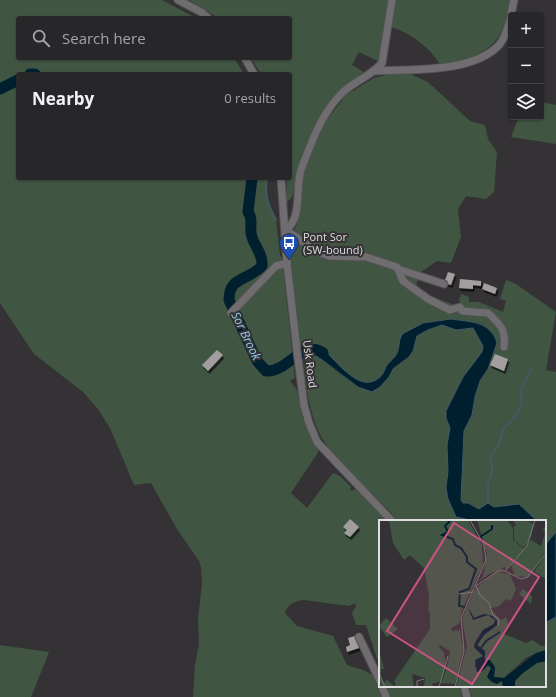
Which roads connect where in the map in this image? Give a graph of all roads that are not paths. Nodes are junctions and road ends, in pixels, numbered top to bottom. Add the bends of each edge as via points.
1 (178, 0) edge
2 (392, 0) edge
3 (514, 0) edge
4 (512, 12) edge
5 (206, 16) edge
6 (508, 25) edge
7 (246, 60) edge
8 (376, 71) junction
9 (253, 72) edge
10 (281, 180) edge
11 (286, 230) junction
12 (287, 263) junction
13 (398, 269) junction
14 (444, 284) dead end
15 (231, 313) dead end
16 (504, 348) dead end
17 (391, 520) edge
18 (359, 636) dead end
19 (379, 679) edge
20 (382, 687) edge
21 (464, 687) edge
22 (386, 697) edge
23 (467, 697) edge

1 - 5 street
2 - 8 street via 382,63
3 - 4 street
6 - 8 street via 499,45 476,60 448,67
7 - 9 street
8 - 11 street via 343,92 316,131 300,170 295,217
10 - 11 street, Usk Road
11 - 12 street, Usk Road
11 - 13 street via 316,251 329,256 366,257
12 - 15 street via 276,266
12 - 17 street, Usk Road via 304,406 317,442
13 - 14 street
13 - 16 street via 403,281 441,306 450,310 460,308 462,311 488,313 505,334
18 - 19 street
20 - 22 street
21 - 23 street

